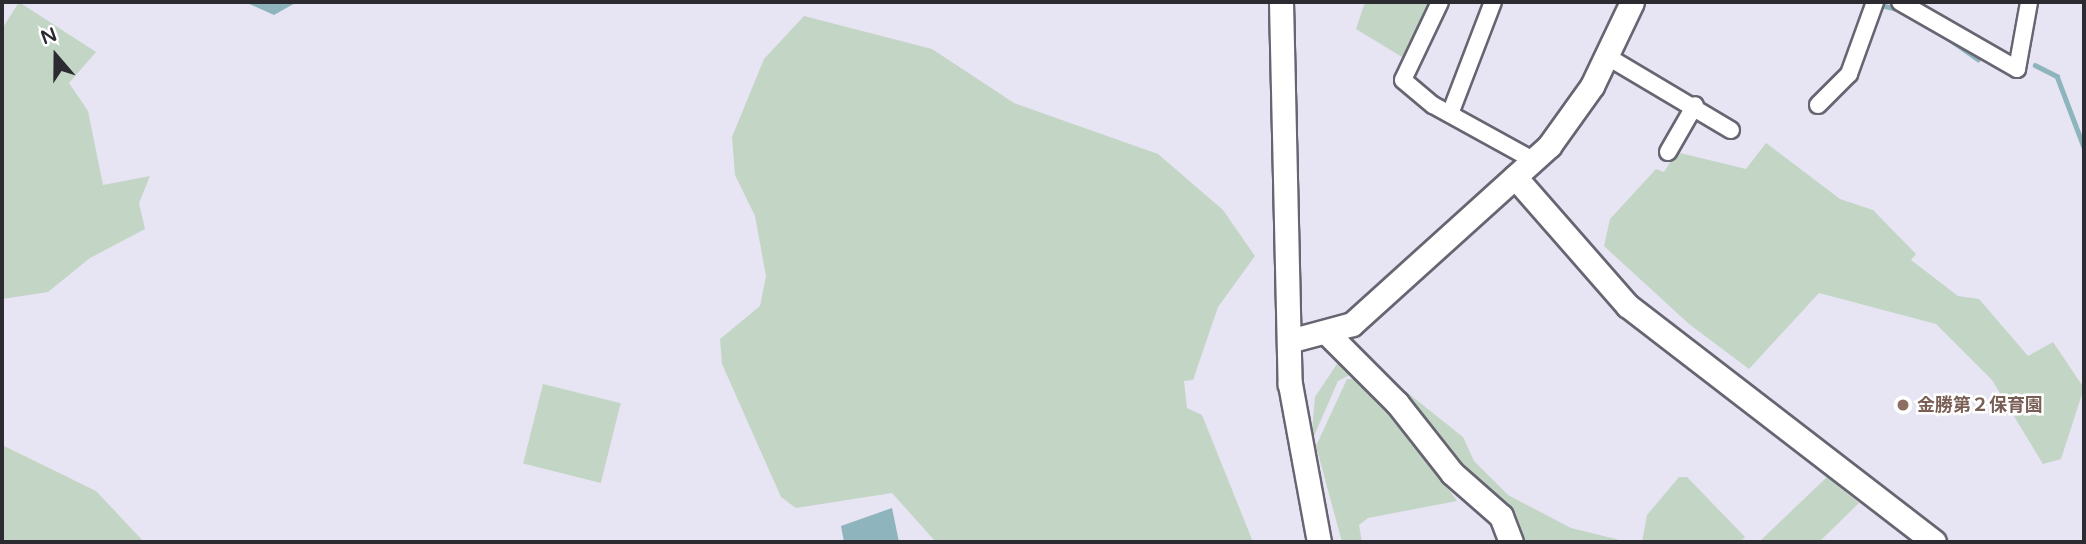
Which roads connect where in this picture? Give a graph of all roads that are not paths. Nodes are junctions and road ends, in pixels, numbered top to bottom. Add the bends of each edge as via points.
1 (1281, 2) edge
2 (1440, 2) edge
3 (1493, 2) edge
4 (1632, 2) edge
5 (1875, 2) edge
6 (1900, 2) edge
7 (2029, 2) edge
8 (1608, 57) junction
9 (1695, 105) junction
10 (1818, 105) dead end
11 (1450, 114) junction
12 (1731, 130) dead end
13 (1668, 152) dead end
14 (1533, 160) junction
15 (1515, 177) junction
16 (1328, 334) junction
17 (1289, 341) junction
18 (1319, 542) edge
19 (1511, 542) edge
20 (1934, 542) edge

1 - 17 street
2 - 11 street via 1404,80
3 - 11 street
4 - 8 street
5 - 10 street via 1849,74
6 - 7 street via 2017,69
8 - 9 street
8 - 14 street
9 - 12 street
9 - 13 street
11 - 14 street
14 - 15 street
15 - 16 street via 1352,324
15 - 20 street via 1628,306
16 - 17 street
16 - 19 street via 1397,403 1452,472 1501,516
17 - 18 street via 1295,431

